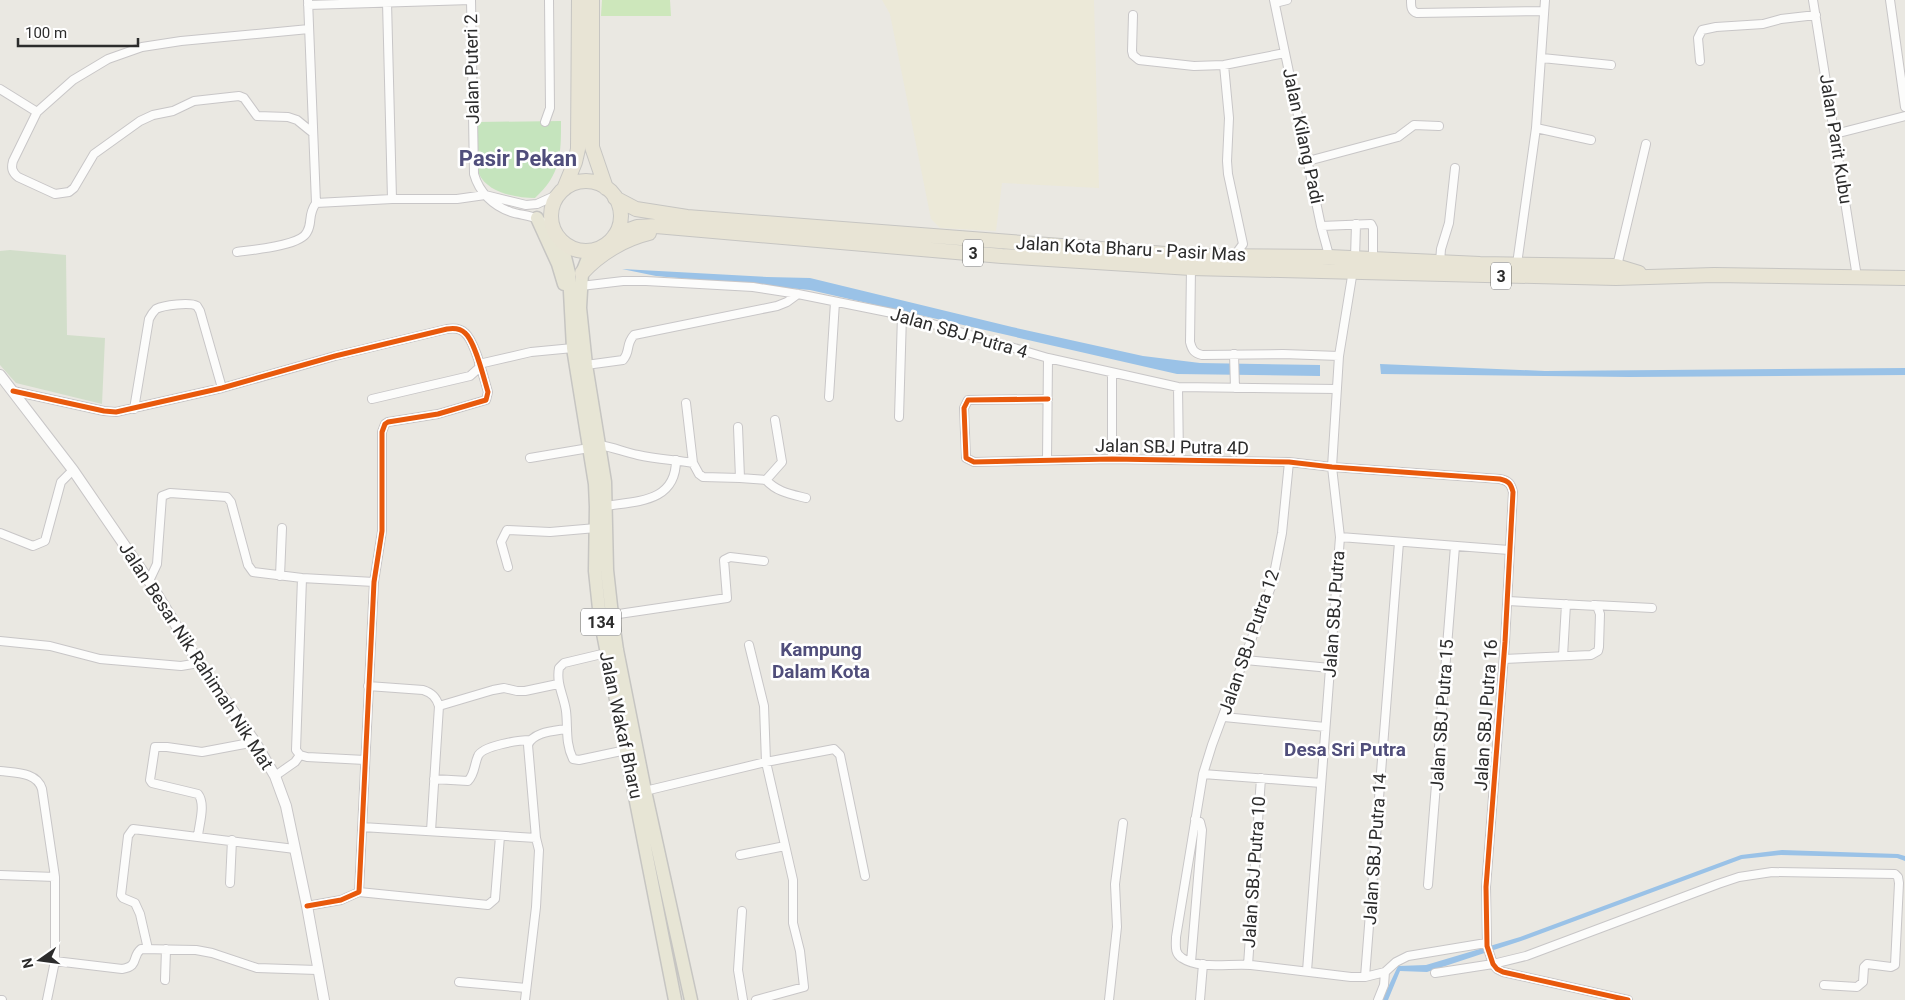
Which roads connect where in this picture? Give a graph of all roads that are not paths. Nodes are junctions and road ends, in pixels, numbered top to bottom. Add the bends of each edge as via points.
1 (471, 0) edge
2 (549, 0) edge
3 (579, 0) edge
4 (592, 0) edge
5 (1287, 0) edge
6 (1411, 0) edge
7 (1545, 0) edge
8 (1813, 0) edge
9 (1890, 0) edge
10 (1274, 1) edge
11 (387, 2) junction
12 (308, 3) edge
13 (1544, 11) junction
14 (1133, 14) dead end
15 (1816, 15) junction
16 (309, 29) junction
17 (1285, 53) junction
18 (1542, 58) junction
19 (1700, 61) dead end
20 (1224, 64) junction
21 (1612, 65) dead end
22 (0, 88) edge
23 (1905, 107) edge
24 (37, 112) junction
25 (1905, 116) edge
26 (545, 122) dead end
27 (1439, 126) dead end
28 (1536, 128) junction
29 (314, 134) junction
30 (1835, 134) junction
31 (1590, 140) dead end
32 (1646, 144) dead end
33 (1308, 161) junction
34 (1455, 168) dead end
35 (562, 192) junction
36 (610, 193) junction
37 (485, 195) junction
38 (392, 199) junction
39 (316, 203) junction
40 (537, 218) junction
41 (1356, 224) junction
42 (1321, 226) junction
43 (669, 228) junction
44 (558, 235) junction
45 (615, 235) junction
46 (595, 250) junction
47 (1239, 250) junction
48 (237, 252) dead end
49 (1330, 257) junction
50 (1355, 258) junction
51 (1373, 259) junction
52 (1440, 262) junction
53 (1517, 264) junction
54 (1617, 266) junction
55 (1192, 268) junction
56 (1334, 272) junction
57 (1352, 273) junction
58 (1649, 276) junction
59 (1857, 277) junction
60 (1905, 278) edge
61 (582, 279) junction
62 (798, 294) junction
63 (835, 302) junction
64 (902, 315) junction
65 (572, 331) junction
66 (573, 348) junction
67 (1234, 356) junction
68 (1339, 356) junction
69 (1048, 358) junction
70 (479, 365) junction
71 (586, 365) junction
72 (1112, 373) junction
73 (1, 377) edge
74 (1234, 386) junction
75 (1178, 387) junction
76 (222, 388) junction
77 (1337, 389) junction
78 (13, 391) junction
79 (829, 397) dead end
80 (1048, 398) junction
81 (372, 399) dead end
82 (686, 403) dead end
83 (134, 409) junction
84 (899, 417) dead end
85 (775, 420) dead end
86 (738, 428) dead end
87 (594, 447) junction
88 (530, 458) dead end
89 (676, 460) junction
90 (1047, 460) junction
91 (1112, 460) junction
92 (1179, 460) junction
93 (1289, 462) junction
94 (693, 463) junction
95 (1332, 467) junction
96 (73, 470) junction
97 (740, 478) junction
98 (766, 480) junction
99 (1512, 489) joint
100 (806, 498) dead end
101 (606, 506) junction
102 (282, 528) dead end
103 (596, 528) junction
104 (0, 533) edge
105 (1340, 538) junction
106 (1399, 542) junction
107 (1455, 546) junction
108 (1509, 550) junction
109 (764, 561) dead end
110 (508, 567) dead end
111 (280, 576) junction
112 (302, 578) junction
113 (149, 582) junction
114 (374, 582) junction
115 (1508, 601) junction
116 (1566, 604) junction
117 (1592, 605) junction
118 (1652, 608) dead end
119 (612, 616) junction
120 (0, 641) edge
121 (749, 645) dead end
122 (606, 653) junction
123 (1563, 656) junction
124 (1504, 659) junction
125 (1245, 660) junction
126 (199, 663) junction
127 (1330, 668) junction
128 (558, 684) junction
129 (368, 686) junction
130 (439, 706) junction
131 (1224, 717) junction
132 (1325, 726) junction
133 (566, 729) junction
134 (530, 740) junction
135 (255, 742) junction
136 (626, 750) junction
137 (300, 755) junction
138 (365, 760) junction
139 (766, 762) junction
140 (0, 771) edge
141 (1203, 774) junction
142 (275, 776) junction
143 (1261, 778) junction
144 (434, 779) junction
145 (1321, 782) junction
146 (645, 791) junction
147 (1195, 819) junction
148 (1123, 822) dead end
149 (362, 827) junction
150 (431, 831) junction
151 (198, 836) junction
152 (500, 836) junction
153 (536, 838) junction
154 (232, 840) junction
155 (785, 846) junction
156 (295, 849) junction
157 (740, 855) dead end
158 (0, 875) edge
159 (865, 876) dead end
160 (55, 877) junction
161 (230, 883) dead end
162 (1428, 885) dead end
163 (359, 892) junction
164 (307, 906) junction
165 (742, 911) dead end
166 (1487, 945) junction
167 (148, 949) junction
168 (166, 949) junction
169 (1491, 960) junction
170 (55, 961) junction
171 (1191, 962) junction
172 (1203, 964) junction
173 (1248, 965) junction
174 (317, 970) junction
175 (1306, 972) junction
176 (1385, 972) junction
177 (1435, 973) dead end
178 (1365, 977) junction
179 (165, 980) dead end
180 (459, 982) dead end
181 (1824, 985) dead end
182 (526, 988) junction
183 (47, 1000) edge
184 (324, 1000) edge
185 (526, 1000) edge
186 (675, 1000) edge
187 (691, 1000) edge
188 (743, 1000) edge
189 (756, 1000) edge
190 (1109, 1000) edge
191 (1200, 1000) edge
192 (1378, 1000) edge
193 (1628, 1000) edge

1 - 11 street
1 - 37 street, Jalan Puteri 2 via 474,174
2 - 26 street via 550,108
3 - 35 highway via 578,149
4 - 36 highway via 592,147
5 - 10 street
6 - 13 street via 1413,12 1417,13
7 - 13 street
8 - 15 street, Jalan Parit Kubu
9 - 23 street
10 - 17 street, Jalan Kilang Padi
11 - 12 street
11 - 38 street
12 - 16 street
13 - 18 street
14 - 20 street via 1132,51 1135,58 1173,64
15 - 19 street via 1702,30 1698,38
15 - 30 street, Jalan Parit Kubu
16 - 24 street via 142,47 108,59 73,80
16 - 29 street
17 - 20 street
17 - 33 street, Jalan Kilang Padi
18 - 21 street
18 - 28 street
20 - 47 street via 1229,118 1228,174
22 - 24 street
24 - 29 street via 11,167 18,177 55,194 74,188 94,154 140,121 194,101 239,96 257,116 288,117
25 - 30 street
27 - 33 street via 1414,125 1398,137
28 - 31 street
28 - 53 street
29 - 39 street
30 - 59 street, Jalan Parit Kubu
32 - 54 street
33 - 42 street, Jalan Kilang Padi
34 - 52 street via 1449,223
35 - 36 highway via 570,185 592,182
35 - 37 street via 526,206
35 - 44 highway via 551,215
36 - 45 highway via 619,206 619,226
36 - 47 highway, Jalan Kota Bharu - Pasir Mas / 3 via 636,208 687,217 1192,256
37 - 38 street via 457,199
37 - 40 street via 510,212
38 - 39 street
39 - 48 street via 310,212 307,234 302,238
40 - 44 street
40 - 65 main road via 562,274
41 - 42 street
41 - 50 street, Jalan SBJ Putra
41 - 51 street via 1371,224 1373,228
42 - 49 street, Jalan Kilang Padi
43 - 45 highway, Jalan Kota Bharu - Pasir Mas / 3 via 644,226
43 - 55 highway, Jalan Kota Bharu - Pasir Mas / 3 via 1002,256
43 - 61 highway via 628,240 599,258
44 - 46 highway via 577,250
44 - 65 main road, Jalan Wakaf Bharu / 134 via 569,273
45 - 46 highway
46 - 61 main road, Jalan Wakaf Bharu / 134 via 588,258
47 - 49 highway, Jalan Kota Bharu - Pasir Mas / 3
49 - 50 highway, Jalan Kota Bharu - Pasir Mas / 3
49 - 56 street, Jalan Kilang Padi
50 - 51 highway, Jalan Kota Bharu - Pasir Mas / 3
50 - 57 street, Jalan SBJ Putra
51 - 52 highway, Jalan Kota Bharu - Pasir Mas / 3
52 - 53 highway, Jalan Kota Bharu - Pasir Mas / 3
53 - 54 highway, Jalan Kota Bharu - Pasir Mas / 3
54 - 58 highway, Jalan Kota Bharu - Pasir Mas / 3
55 - 56 highway, Jalan Kota Bharu - Pasir Mas / 3
55 - 67 street via 1192,350 1202,355
56 - 57 highway, Jalan Kota Bharu - Pasir Mas / 3
57 - 58 highway, Jalan Kota Bharu - Pasir Mas / 3
57 - 68 street, Jalan SBJ Putra
58 - 59 highway, Jalan Kota Bharu - Pasir Mas / 3
59 - 60 highway, Jalan Kota Bharu - Pasir Mas / 3
61 - 62 street, Jalan SBJ Putra 4 via 753,287
61 - 71 main road, Jalan Wakaf Bharu / 134 via 580,308
62 - 63 street, Jalan SBJ Putra 4
62 - 71 street via 777,306 634,335 628,341 627,356 623,360
63 - 64 street, Jalan SBJ Putra 4
63 - 79 street
64 - 69 street, Jalan SBJ Putra 4
64 - 84 street
65 - 66 main road, Jalan Wakaf Bharu / 134
66 - 70 street via 531,352
66 - 87 main road, Jalan Wakaf Bharu / 134
67 - 68 street
67 - 74 street
68 - 77 street, Jalan SBJ Putra
69 - 72 street, Jalan SBJ Putra 4
69 - 80 street
70 - 76 street via 466,333 457,328 344,353
70 - 81 street via 470,376
70 - 114 street via 488,392 486,400 438,414 390,421 383,426 382,531
71 - 87 main road, Jalan Wakaf Bharu / 134
72 - 75 street, Jalan SBJ Putra 4
72 - 91 street
73 - 78 street, Jalan Besar Nik Rahimah Nik Mat
74 - 75 street, Jalan SBJ Putra 4
74 - 77 street, Jalan SBJ Putra 4
75 - 92 street
76 - 83 street
76 - 83 street via 197,306 161,308 155,310 149,319
77 - 95 street, Jalan SBJ Putra
78 - 83 street via 104,411
78 - 96 street, Jalan Besar Nik Rahimah Nik Mat
80 - 90 street
80 - 90 street, Jalan SBJ Putra 4D via 973,399 968,400 964,408 965,454 970,461
82 - 94 street
85 - 98 street via 782,462
86 - 97 street
87 - 88 street
87 - 89 street
87 - 101 main road, Jalan Wakaf Bharu / 134 via 605,482
87 - 103 main road, Jalan Wakaf Bharu / 134
89 - 94 street
89 - 101 street via 673,481 658,496
90 - 91 street, Jalan SBJ Putra 4D
91 - 92 street, Jalan SBJ Putra 4D
92 - 93 street, Jalan SBJ Putra 4D
93 - 95 street, Jalan SBJ Putra 4D
93 - 125 street, Jalan SBJ Putra 12 via 1278,562
94 - 97 street via 703,477
95 - 99 street, Jalan SBJ Putra 4D via 1500,479 1511,484
95 - 105 street, Jalan SBJ Putra
96 - 104 street via 61,482 45,541 33,546
96 - 113 street, Jalan Besar Nik Rahimah Nik Mat
97 - 98 street
98 - 100 street via 781,492
99 - 108 street, Jalan SBJ Putra 16
101 - 119 main road, Jalan Wakaf Bharu / 134
102 - 111 street
103 - 110 street via 550,532 507,530 501,542
103 - 122 main road, Jalan Wakaf Bharu / 134 via 595,571
105 - 106 street
105 - 127 street, Jalan SBJ Putra
106 - 107 street
106 - 178 street, Jalan SBJ Putra 14
107 - 108 street
107 - 162 street, Jalan SBJ Putra 15
108 - 115 street, Jalan SBJ Putra 16
109 - 119 street via 730,557 724,560 727,598
111 - 112 street
111 - 113 street via 257,574 250,570 227,497 170,494 162,496 156,564
112 - 114 street
112 - 137 street via 296,742
113 - 126 street, Jalan Besar Nik Rahimah Nik Mat
114 - 129 street
115 - 116 street
115 - 124 street, Jalan SBJ Putra 16
116 - 117 street
116 - 123 street
117 - 118 street
117 - 123 street via 1600,609 1598,651 1591,655
119 - 146 main road, Jalan Wakaf Bharu / 134
120 - 126 street via 50,646 100,659 181,666
121 - 139 street via 764,706
122 - 128 street via 561,664
122 - 136 main road, Jalan Wakaf Bharu / 134
123 - 124 street
124 - 166 street, Jalan SBJ Putra 16 via 1486,888
125 - 127 street
125 - 131 street, Jalan SBJ Putra 12
126 - 135 street, Jalan Besar Nik Rahimah Nik Mat
127 - 132 street, Jalan SBJ Putra
128 - 130 street via 525,691 493,690
128 - 133 street via 566,711
129 - 130 street via 423,690 436,698
129 - 138 street
130 - 144 street
131 - 132 street
131 - 141 street, Jalan SBJ Putra 12
132 - 145 street, Jalan SBJ Putra
133 - 134 street via 541,734
133 - 136 street via 573,759
134 - 144 street via 484,748 468,781
134 - 153 street via 528,749
135 - 142 street, Jalan Besar Nik Rahimah Nik Mat
135 - 151 street via 202,752 155,747 152,783 200,796
136 - 186 main road, Jalan Wakaf Bharu / 134
137 - 138 street
137 - 142 street
138 - 149 street
139 - 146 street
139 - 155 street
139 - 159 street via 834,749 838,751
140 - 160 street via 32,776 41,785
141 - 143 street
141 - 147 street, Jalan SBJ Putra 12
142 - 156 street, Jalan Besar Nik Rahimah Nik Mat via 286,806
143 - 145 street
143 - 173 street, Jalan SBJ Putra 10
144 - 150 street
145 - 175 street, Jalan SBJ Putra
146 - 187 main road, Jalan Wakaf Bharu / 134
147 - 171 street, Jalan SBJ Putra 12 via 1200,822 1202,830
147 - 171 street, Jalan SBJ Putra 12 via 1176,937 1178,955
148 - 190 street via 1115,884 1117,927
149 - 150 street
149 - 163 street
150 - 152 street
151 - 154 street
151 - 167 street via 137,828 129,832 121,894 135,904 140,914
152 - 153 street
152 - 163 street via 495,899 488,906
153 - 182 street via 539,850 536,907
154 - 156 street
154 - 161 street
155 - 157 street
155 - 189 street via 793,880 793,923 804,987
156 - 164 street, Jalan Besar Nik Rahimah Nik Mat
158 - 160 street
160 - 170 street
163 - 164 street via 341,900
164 - 174 street, Jalan Besar Nik Rahimah Nik Mat
165 - 188 street via 738,970
166 - 169 street, Jalan SBJ Putra 16
166 - 176 street via 1408,956
167 - 168 street
167 - 170 street via 138,951 133,965 127,968
168 - 174 street via 212,953 257,968
168 - 179 street
169 - 177 street
169 - 181 street via 1544,950 1718,884 1754,874 1895,874 1899,883 1895,965 1867,964 1863,982 1857,987
169 - 193 street via 1497,970
170 - 183 street
171 - 172 street
172 - 173 street
172 - 191 street
173 - 175 street
174 - 184 street, Jalan Besar Nik Rahimah Nik Mat
175 - 178 street
176 - 178 street
176 - 192 street
180 - 182 street
182 - 185 street

